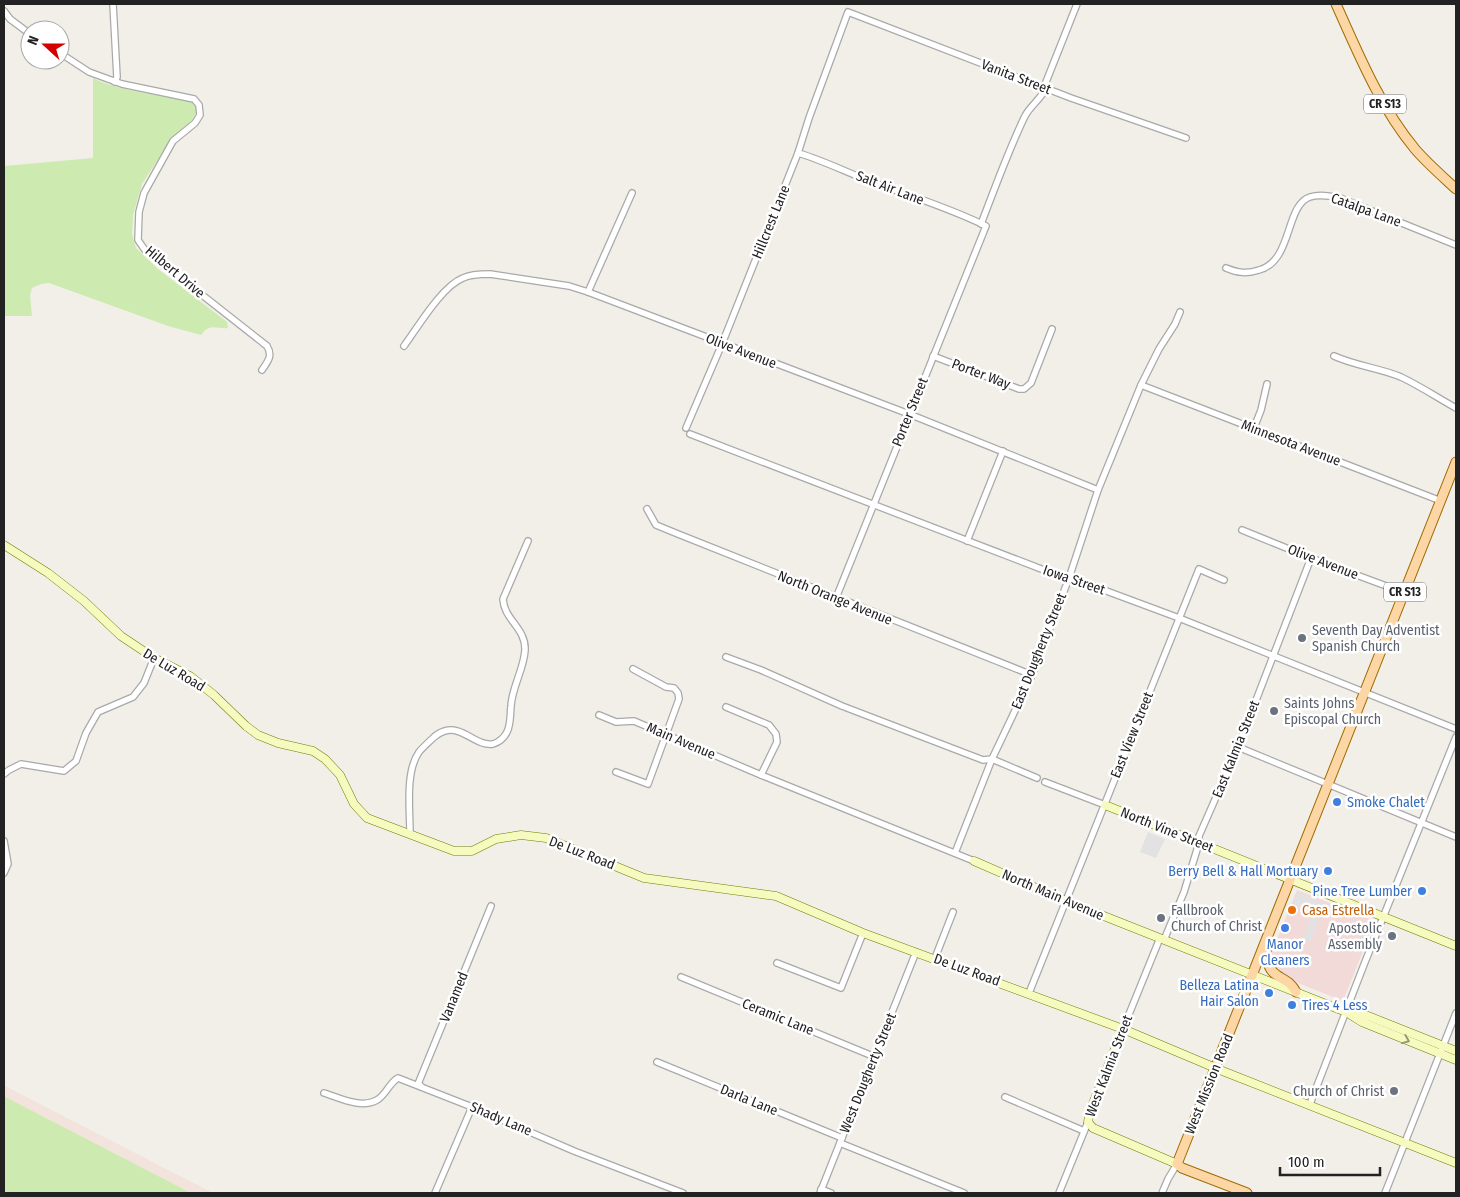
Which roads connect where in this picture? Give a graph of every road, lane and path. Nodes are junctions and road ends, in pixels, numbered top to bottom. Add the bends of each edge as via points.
1 (114, 4) edge
2 (1077, 4) edge
3 (1336, 4) edge
4 (4, 11) edge
5 (848, 12) joint
6 (20, 26) edge
7 (70, 60) edge
8 (115, 82) junction
9 (1045, 88) junction
10 (1186, 138) dead end
11 (798, 154) junction
12 (1456, 188) edge
13 (632, 193) dead end
14 (984, 225) junction
15 (1456, 245) edge
16 (1226, 268) dead end
17 (588, 292) junction
18 (1180, 312) dead end
19 (1052, 329) dead end
20 (722, 344) junction
21 (404, 346) dead end
22 (933, 356) junction
23 (1334, 356) dead end
24 (262, 370) dead end
25 (1267, 384) dead end
26 (1141, 385) junction
27 (1456, 408) edge
28 (909, 414) junction
29 (1254, 428) junction
30 (688, 431) joint
31 (1003, 452) junction
32 (1456, 462) edge
33 (1098, 490) junction
34 (1441, 501) junction
35 (872, 505) junction
36 (647, 509) dead end
37 (1242, 530) dead end
38 (528, 541) dead end
39 (967, 541) junction
40 (4, 545) edge
41 (1310, 558) junction
42 (1069, 578) junction
43 (1224, 580) dead end
44 (1405, 593) junction
45 (836, 598) junction
46 (1179, 618) junction
47 (1273, 655) junction
48 (726, 657) dead end
49 (154, 658) junction
50 (633, 670) dead end
51 (1032, 676) junction
52 (1365, 693) junction
53 (726, 707) dead end
54 (599, 715) dead end
55 (1456, 729) edge
56 (666, 735) junction
57 (1456, 738) edge
58 (1238, 747) junction
59 (992, 758) junction
60 (616, 772) dead end
61 (4, 774) edge
62 (761, 775) junction
63 (1037, 778) dead end
64 (1046, 782) dead end
65 (1329, 784) junction
66 (1104, 805) junction
67 (1423, 822) junction
68 (410, 834) junction
69 (1456, 837) edge
70 (4, 841) edge
71 (1199, 843) junction
72 (955, 852) junction
73 (974, 861) joint
74 (4, 872) edge
75 (1291, 880) junction
76 (1066, 901) junction
77 (491, 906) dead end
78 (953, 912) dead end
79 (1384, 917) junction
80 (864, 933) junction
81 (1162, 939) junction
82 (1265, 944) junction
83 (1456, 946) edge
84 (916, 952) junction
85 (935, 958) junction
86 (777, 963) dead end
87 (1253, 974) junction
88 (682, 977) dead end
89 (1296, 992) junction
90 (1029, 993) junction
91 (1346, 1012) junction
92 (1456, 1013) edge
93 (1123, 1029) junction
94 (1442, 1050) junction
95 (1456, 1051) edge
96 (875, 1057) junction
97 (1456, 1060) edge
98 (657, 1062) dead end
99 (1216, 1068) junction
100 (422, 1087) junction
101 (324, 1093) dead end
102 (1006, 1097) dead end
103 (1310, 1104) junction
104 (472, 1106) junction
105 (1088, 1122) junction
106 (1084, 1131) junction
107 (841, 1141) junction
108 (1405, 1143) junction
109 (1456, 1163) edge
110 (1177, 1164) junction
111 (820, 1191) edge
112 (435, 1193) edge
113 (683, 1193) edge
114 (831, 1193) edge
115 (964, 1193) edge
116 (1059, 1193) edge
117 (1162, 1193) edge
118 (1247, 1193) edge
119 (1385, 1193) edge

1 - 8 street
2 - 9 street, Porter Street
3 - 12 main road, CR S13 via 1356,50 1395,122 1415,149
4 - 6 street
5 - 9 street, Vanita Street
5 - 11 street, Hillcrest Lane
7 - 8 street, Hilbert Drive via 89,72
8 - 24 street, Hilbert Drive via 194,99 199,104 200,115 173,141 144,193 139,212 138,240 145,250 267,346 270,357
9 - 10 street, Vanita Street
9 - 14 street, Porter Street via 1027,113 1006,158
11 - 14 street, Salt Air Lane via 819,159
11 - 20 street, Hillcrest Lane
13 - 17 street
14 - 22 street, Porter Street
15 - 16 street, Catalpa Lane via 1340,198 1312,196 1295,213 1276,260 1265,269 1248,274
17 - 20 street, Olive Avenue
17 - 21 street, Olive Avenue via 490,274 462,278 444,290
18 - 26 street, East Dougherty Street
19 - 22 street, Porter Way via 1031,383 1024,389
20 - 28 street, Olive Avenue
20 - 30 street, Hillcrest Lane
22 - 28 street, Porter Street
23 - 27 street via 1401,377
25 - 29 street
26 - 29 street, Minnesota Avenue
26 - 33 street, East Dougherty Street
28 - 31 street, Olive Avenue
28 - 35 street, Porter Street
29 - 34 street, Minnesota Avenue
30 - 35 street, Iowa Street
31 - 33 street, Olive Avenue
31 - 39 street
32 - 34 main road, CR S13
33 - 42 street, East Dougherty Street
34 - 44 main road, CR S13
35 - 39 street, Iowa Street
35 - 45 street, Porter Street
36 - 45 street, North Orange Avenue via 656,525
37 - 41 street, Olive Avenue
38 - 68 street via 502,599 503,607 524,639 525,652 507,732 492,744 482,743 457,730 446,730 420,751 414,763 410,788
39 - 42 street, Iowa Street
40 - 49 main road, De Luz Road via 48,573 121,636
41 - 44 street, Olive Avenue
41 - 47 street, East Kalmia Street
42 - 46 street, Iowa Street
42 - 51 street, East Dougherty Street
43 - 46 street, East View Street via 1198,569
44 - 52 main road, CR S13
45 - 51 street, North Orange Avenue
46 - 47 street, Iowa Street
46 - 66 street, East View Street
47 - 52 street, Iowa Street
47 - 58 street, East Kalmia Street
48 - 59 street via 983,760
49 - 61 street via 144,683 133,697 98,712 76,761 64,771 21,764
49 - 68 main road, De Luz Road via 190,676 258,735 313,751 326,759 340,775 354,804 367,818
50 - 56 street via 674,688 678,693 679,699
51 - 59 street, East Dougherty Street
52 - 55 street, Iowa Street
52 - 65 main road, CR S13
53 - 62 street via 769,725 776,734 777,742
54 - 56 street, Main Avenue via 616,722 634,721
56 - 60 street via 648,784
56 - 62 street, Main Avenue
57 - 67 street
58 - 65 street
58 - 71 street, East Kalmia Street via 1199,836
59 - 63 street
59 - 72 street, East Dougherty Street
62 - 72 street, North Main Avenue
64 - 66 street, North Vine Street
65 - 67 street
65 - 75 main road, CR S13
66 - 71 main road, North Vine Street
66 - 76 street, East View Street
67 - 69 street
67 - 79 street
68 - 80 main road, De Luz Road via 454,851 472,851 496,839 521,835 546,838 644,878 776,896
70 - 74 street via 8,864
71 - 75 main road, North Vine Street
71 - 81 street, East Kalmia Street via 1184,892
72 - 73 street, North Main Avenue
73 - 76 main road, North Main Avenue
75 - 79 main road, North Vine Street
75 - 82 main road, CR S13
76 - 81 main road, North Main Avenue
76 - 90 street, East View Street
77 - 100 street, Vanamed via 418,1084
78 - 85 street
79 - 83 main road, North Vine Street
79 - 91 street
80 - 84 main road, De Luz Road
80 - 86 street via 841,988
81 - 87 main road, North Main Avenue
81 - 93 street, West Kalmia Street
82 - 87 main road, CR S13
82 - 89 main road via 1269,967 1278,977 1293,985
84 - 85 main road, De Luz Road
84 - 96 street, West Dougherty Street
85 - 90 main road, De Luz Road
87 - 89 main road, North Main Avenue
87 - 99 main road, West Mission Road / CR S13
88 - 96 street, Ceramic Lane
89 - 91 main road, North Main Avenue
90 - 93 main road, De Luz Road
91 - 94 main road, North Main Avenue via 1368,1016
91 - 103 street
92 - 94 street
93 - 99 main road, De Luz Road
93 - 105 main road, West Kalmia Street
94 - 95 main road, North Main Avenue
94 - 97 main road, North Main Avenue
94 - 108 street
96 - 107 street, West Dougherty Street
98 - 107 street, Darla Lane
99 - 103 main road, De Luz Road
99 - 110 main road, West Mission Road / CR S13
100 - 101 street, Shady Lane via 398,1078 377,1100 360,1104
100 - 104 street, Shady Lane
102 - 106 street
103 - 108 main road, De Luz Road
104 - 112 street
104 - 113 street, Shady Lane via 574,1151
105 - 106 street, West Kalmia Street
105 - 110 main road via 1093,1128
106 - 116 street, West Kalmia Street
107 - 111 street, West Dougherty Street
107 - 115 street, Darla Lane
108 - 109 main road, De Luz Road
108 - 119 street
110 - 117 street, West Mission Road
110 - 118 main road
111 - 114 street

